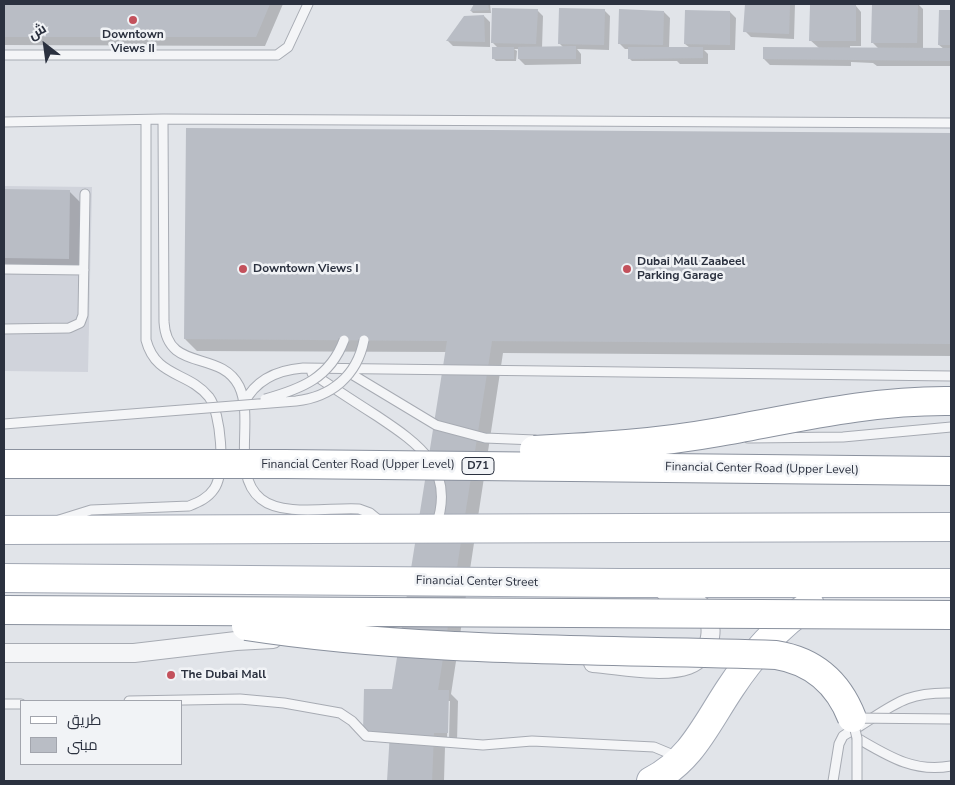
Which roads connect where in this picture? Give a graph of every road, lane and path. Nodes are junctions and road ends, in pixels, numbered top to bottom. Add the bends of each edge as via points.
1 (308, 4) edge
2 (4, 55) edge
3 (163, 119) junction
4 (146, 120) junction
5 (478, 121) junction
6 (4, 122) edge
7 (745, 122) junction
8 (880, 123) junction
9 (951, 123) edge
10 (471, 130) dead end
11 (744, 132) dead end
12 (878, 133) dead end
13 (86, 194) dead end
14 (4, 269) edge
15 (84, 270) junction
16 (4, 329) edge
17 (344, 340) dead end
18 (364, 340) dead end
19 (303, 368) junction
20 (343, 369) junction
21 (951, 376) edge
22 (951, 401) edge
23 (247, 403) junction
24 (4, 424) edge
25 (951, 427) edge
26 (4, 464) edge
27 (466, 466) junction
28 (951, 471) edge
29 (951, 526) edge
30 (45, 529) junction
31 (435, 529) junction
32 (4, 530) edge
33 (386, 530) junction
34 (951, 568) edge
35 (4, 578) edge
36 (857, 582) junction
37 (902, 582) junction
38 (620, 583) junction
39 (951, 583) edge
40 (4, 610) edge
41 (171, 611) junction
42 (951, 615) edge
43 (4, 653) edge
44 (951, 693) edge
45 (182, 700) edge
46 (4, 704) edge
47 (20, 704) edge
48 (951, 719) edge
49 (854, 728) junction
50 (684, 759) junction
51 (951, 766) edge
52 (650, 781) edge
53 (833, 781) edge
54 (857, 781) edge

1 - 2 lane via 288,48 277,55
3 - 4 lane
3 - 5 lane
3 - 23 lane via 164,332 175,350 185,357 215,364 228,372
4 - 6 lane
4 - 30 lane via 146,340 152,356 162,368 190,381 209,398 217,419 220,478 214,490 203,500 189,506 91,510
5 - 7 lane
5 - 10 lane
7 - 8 lane
7 - 11 lane
8 - 9 lane
8 - 12 lane
13 - 15 lane
14 - 15 lane
15 - 16 lane via 83,315 77,326
17 - 23 lane, bridge via 335,360 312,382
18 - 23 lane, bridge via 354,368 341,383 324,394 296,401
19 - 20 lane
19 - 23 lane via 282,371 263,380 248,394
19 - 31 lane via 410,438 429,456 442,491
20 - 21 lane
20 - 25 lane via 428,421 452,431 485,438 842,437
22 - 27 main road, bridge via 843,408 655,441 510,453
23 - 24 lane, bridge
23 - 33 lane via 247,476 261,499 286,509 359,509 370,513
26 - 27 main road, Financial Center Road (Upper Level) / D71, bridge
27 - 28 main road, Financial Center Road (Upper Level) / D71, bridge
29 - 31 main road
30 - 32 main road
30 - 33 main road
31 - 33 main road
34 - 37 main road
35 - 38 main road, Financial Center Street
36 - 37 main road, Financial Center Street
36 - 38 main road, Financial Center Street
36 - 50 main road via 806,607 777,631 739,674
37 - 39 main road, Financial Center Street
38 - 43 street via 685,596 698,603 707,615 711,629 709,644 702,656 689,665 660,668 292,639 236,641 134,653
40 - 41 main road, bridge
41 - 42 main road, bridge
41 - 49 main road, bridge via 259,628 379,640 509,648 776,654 799,660 820,672 837,689
44 - 53 lane via 906,698 891,704 843,736
45 - 50 lane via 240,699 340,713 366,736 483,746 532,741 654,747
46 - 47 lane
48 - 49 lane, bridge
49 - 51 lane via 908,764 926,768
49 - 54 lane, bridge
50 - 52 main road via 668,773

